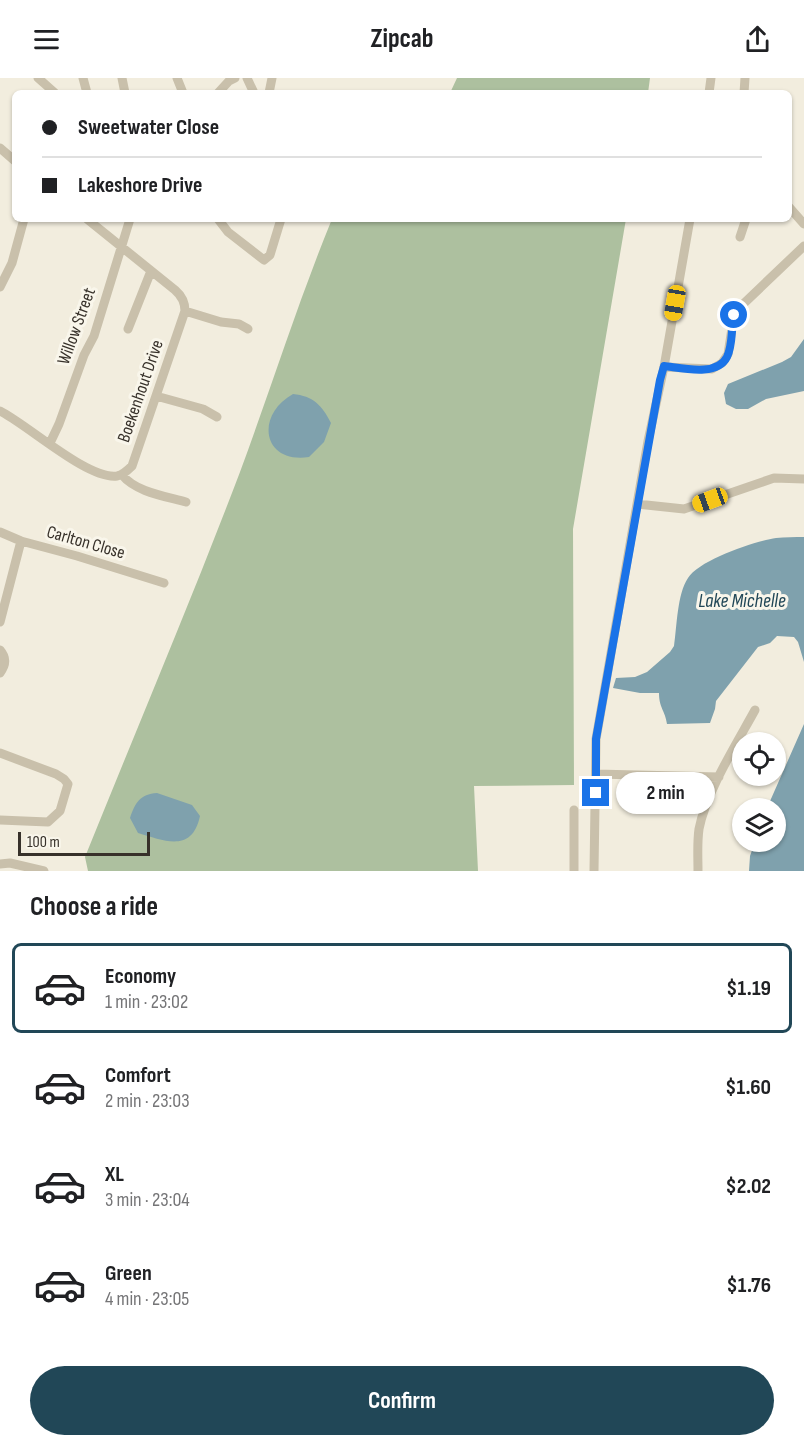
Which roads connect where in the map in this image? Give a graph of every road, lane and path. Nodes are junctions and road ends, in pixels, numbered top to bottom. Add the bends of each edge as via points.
1 (38, 78) edge
2 (235, 78) edge
3 (52, 90) edge
4 (221, 90) edge
5 (0, 148) edge
6 (12, 158) edge
7 (792, 210) edge
8 (23, 222) edge
9 (91, 222) edge
10 (129, 222) edge
11 (219, 222) edge
12 (280, 222) edge
13 (689, 222) edge
14 (745, 222) edge
15 (804, 224) edge
16 (740, 237) dead end
17 (804, 246) edge
18 (122, 248) junction
19 (151, 271) junction
20 (0, 287) edge
21 (185, 311) junction
22 (128, 329) dead end
23 (248, 329) dead end
24 (664, 366) junction
25 (156, 396) junction
26 (0, 411) edge
27 (217, 417) dead end
28 (50, 443) junction
29 (122, 475) junction
30 (804, 479) edge
31 (186, 502) dead end
32 (637, 504) junction
33 (0, 532) edge
34 (21, 541) junction
35 (164, 583) dead end
36 (0, 622) edge
37 (0, 650) edge
38 (2, 670) edge
39 (14, 671) dead end
40 (755, 710) dead end
41 (0, 753) edge
42 (596, 774) junction
43 (719, 777) junction
44 (574, 810) dead end
45 (0, 820) edge
46 (0, 864) edge
47 (44, 871) edge
48 (574, 871) edge
49 (594, 871) edge
50 (698, 871) edge

1 - 3 street
2 - 4 street
5 - 6 street
7 - 15 street
8 - 20 street via 12,263
9 - 18 street
10 - 18 street, Willow Street
11 - 12 street via 264,260 270,255
13 - 24 street
14 - 16 street
17 - 24 street via 738,309 728,354 722,363 712,369
18 - 19 street
18 - 28 street, Willow Street via 94,336
19 - 21 street via 179,294
19 - 22 street
21 - 23 street
21 - 25 street, Boekenhout Drive
24 - 32 street
25 - 27 street via 203,409
25 - 29 street, Boekenhout Drive via 132,466
26 - 28 street
28 - 29 street via 101,474
29 - 31 street via 140,488
30 - 32 street via 774,478 684,509
32 - 42 street via 596,739
33 - 34 street, Carlton Close
34 - 35 street, Carlton Close
34 - 36 street
37 - 38 street via 4,657
38 - 39 street
40 - 43 street
41 - 45 street via 56,774 68,784 60,811 48,822
42 - 43 street
42 - 49 street
43 - 50 street via 701,821
44 - 48 street
46 - 47 street

